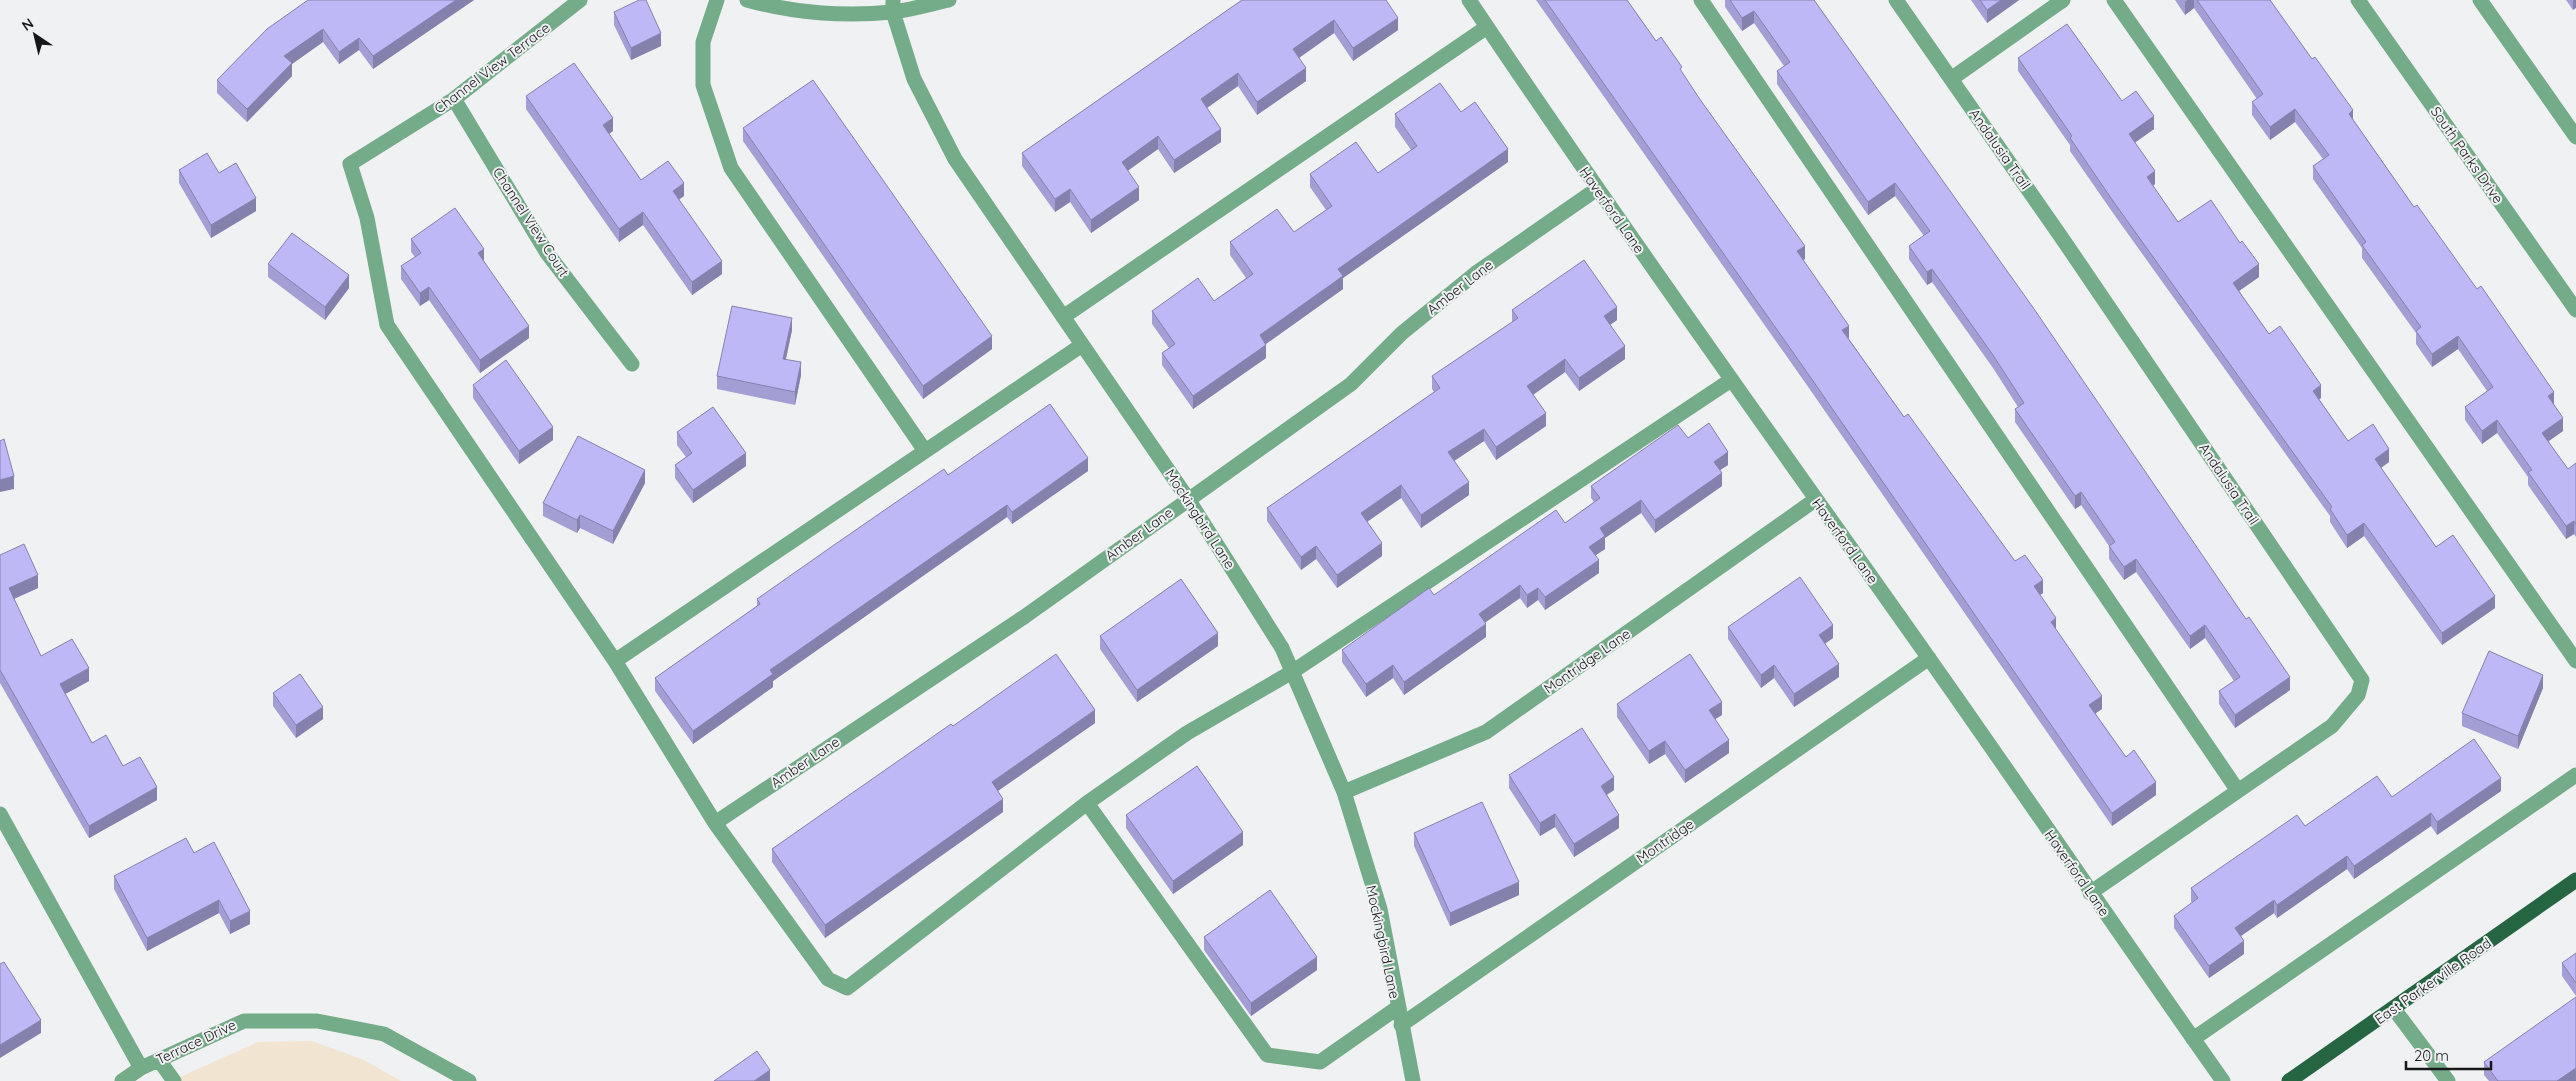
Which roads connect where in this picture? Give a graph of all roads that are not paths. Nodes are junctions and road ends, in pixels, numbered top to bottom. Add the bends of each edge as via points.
1 (580, 0) edge
2 (717, 0) edge
3 (747, 0) edge
4 (949, 0) edge
5 (1469, 0) edge
6 (1701, 0) edge
7 (1896, 0) edge
8 (2063, 0) edge
9 (2114, 0) edge
10 (2358, 0) edge
11 (2480, 0) edge
12 (893, 6) edge
13 (1487, 27) junction
14 (1951, 78) junction
15 (454, 99) junction
16 (2576, 137) edge
17 (1597, 189) junction
18 (2576, 310) edge
19 (1063, 317) junction
20 (1082, 344) junction
21 (632, 364) dead end
22 (1731, 380) junction
23 (925, 450) junction
24 (1188, 499) junction
25 (1815, 500) junction
26 (1929, 658) junction
27 (615, 661) junction
28 (2576, 661) edge
29 (1292, 672) junction
30 (2576, 775) edge
31 (2238, 791) junction
32 (1344, 792) junction
33 (1087, 803) junction
34 (0, 814) edge
35 (715, 823) junction
36 (2576, 880) edge
37 (2090, 893) junction
38 (1397, 1008) junction
39 (2394, 1008) junction
40 (1401, 1025) junction
41 (2193, 1039) junction
42 (159, 1060) junction
43 (141, 1068) junction
44 (122, 1081) edge
45 (174, 1081) edge
46 (469, 1081) edge
47 (1413, 1081) edge
48 (2223, 1081) edge
49 (2289, 1081) edge
50 (2448, 1081) edge

1 - 15 street, Channel View Terrace
2 - 23 street via 703,42 703,85 731,168
3 - 12 street via 774,8 843,13
4 - 12 street
5 - 13 street, Haverford Lane
6 - 31 street
7 - 14 street, Andalusia Trail
8 - 14 street
9 - 28 street
10 - 18 street, South Parks Drive
11 - 16 street
12 - 19 street, Mockingbird Lane via 914,79 955,159
13 - 17 street, Haverford Lane
13 - 19 street
14 - 31 street, Andalusia Trail via 2362,680 2358,695 2332,726
15 - 21 street, Channel View Court via 547,252
15 - 27 street, Channel View Terrace via 350,164 367,218 386,325
17 - 22 street, Haverford Lane
17 - 24 street, Amber Lane via 1476,273 1402,333 1351,384
19 - 20 street, Mockingbird Lane
20 - 23 street
20 - 24 street, Mockingbird Lane
22 - 25 street, Haverford Lane
22 - 29 street
23 - 27 street
24 - 29 street, Mockingbird Lane via 1282,648
24 - 35 street, Amber Lane via 1024,617
25 - 26 street, Haverford Lane
25 - 32 street, Montridge Lane via 1486,732
26 - 37 street, Haverford Lane
26 - 40 street, Montridge
27 - 35 street
29 - 32 street, Mockingbird Lane
29 - 33 street via 1187,733
30 - 41 street
31 - 37 street, Andalusia Trail
32 - 38 street, Mockingbird Lane via 1380,909
33 - 35 street via 847,988 828,979
33 - 38 street via 1268,1055 1320,1062
34 - 43 street, Terrace Drive
36 - 39 main road, East Parkerville Road
37 - 41 street, Haverford Lane
38 - 40 street, Mockingbird Lane
39 - 49 main road, East Parkerville Road
39 - 50 street
40 - 47 street, Mockingbird Lane
41 - 48 street, Haverford Lane
42 - 43 street, Terrace Drive
42 - 45 street
42 - 46 street, Terrace Drive via 244,1021 317,1021 384,1034
43 - 44 street

